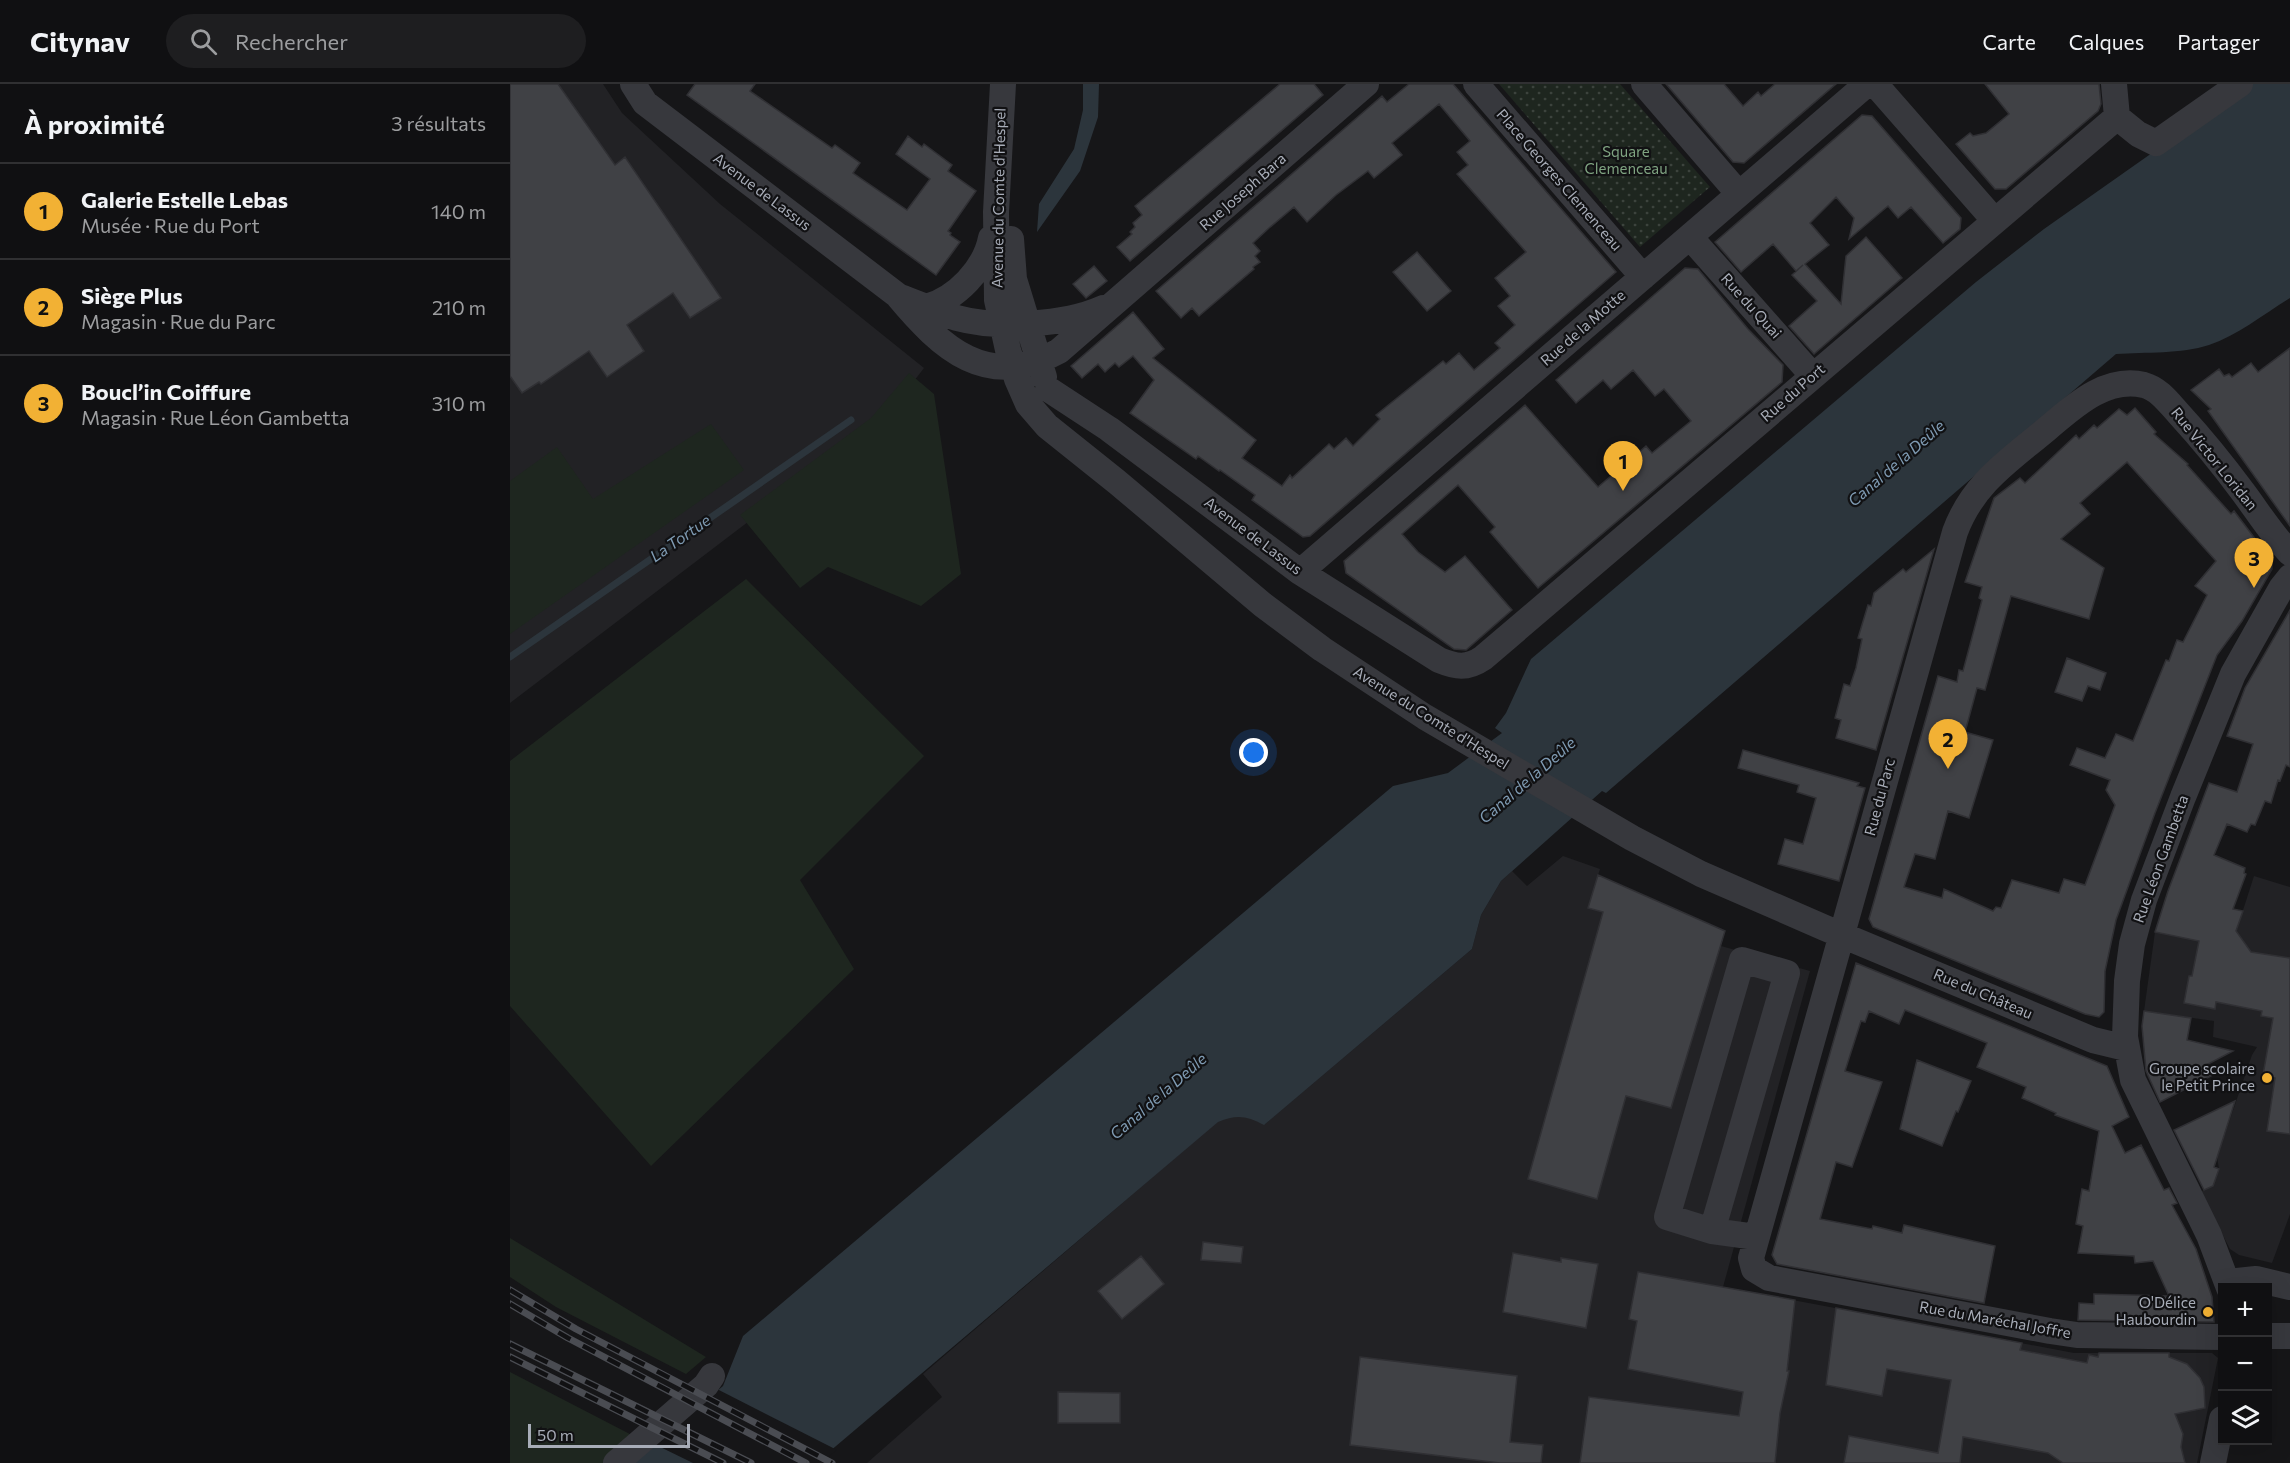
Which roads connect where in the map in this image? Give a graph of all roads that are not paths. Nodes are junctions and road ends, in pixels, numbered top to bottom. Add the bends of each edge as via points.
1 (633, 84) edge
2 (1003, 84) edge
3 (1018, 84) edge
4 (1366, 84) edge
5 (1476, 84) edge
6 (1644, 84) edge
7 (1867, 84) edge
8 (1875, 84) edge
9 (2114, 84) edge
10 (2240, 84) edge
11 (2117, 117) junction
12 (1739, 194) junction
13 (996, 212) junction
14 (1995, 221) junction
15 (1689, 237) junction
16 (1643, 277) junction
17 (897, 296) junction
18 (1120, 299) junction
19 (926, 307) junction
20 (1026, 322) junction
21 (1001, 323) junction
22 (1039, 362) junction
23 (1012, 367) junction
24 (1813, 376) junction
25 (2126, 384) joint
26 (1048, 389) junction
27 (1117, 482) junction
28 (2290, 553) edge
29 (1300, 572) junction
30 (2290, 577) edge
31 (1468, 666) joint
32 (1842, 935) junction
33 (2126, 1048) junction
34 (1712, 1231) junction
35 (1756, 1237) junction
36 (1769, 1278) joint
37 (2227, 1283) edge
38 (2237, 1283) edge
39 (2290, 1287) edge
40 (2290, 1335) edge
41 (2272, 1336) edge
42 (2218, 1338) edge
43 (712, 1376) dead end
44 (2218, 1441) edge
45 (616, 1463) edge
46 (2213, 1463) edge

1 - 17 street, Avenue de Lassus via 645,103
2 - 13 street, Avenue du Comte d'Hespel
3 - 20 street, Avenue du Comte d'Hespel via 1011,243 1014,279
4 - 18 street, Rue Joseph Bara
5 - 16 street, Place Georges Clemenceau
6 - 12 street
7 - 12 street, Rue de la Motte
8 - 14 street
9 - 11 street
10 - 11 street via 2156,143
11 - 14 street, Rue du Port
12 - 15 street, Rue de la Motte
13 - 19 street via 988,252 974,274 943,300
13 - 21 street, Avenue du Comte d'Hespel via 996,287
14 - 24 street, Rue du Port
15 - 16 street, Rue de la Motte
15 - 24 street, Rue du Quai
16 - 29 street, Rue de la Motte
17 - 19 street, Avenue de Lassus
17 - 23 street, Avenue de Lassus via 922,325 954,352 976,362
18 - 20 street, Rue Joseph Bara via 1073,318
18 - 22 street, Rue Joseph Bara via 1059,351
19 - 21 street, Avenue de Lassus via 968,320
20 - 21 street, Rue Joseph Bara
20 - 22 street, Avenue du Comte d'Hespel
21 - 23 street, Avenue du Comte d'Hespel
22 - 23 street, Rue Joseph Bara
22 - 26 street, Avenue du Comte d'Hespel
23 - 27 street, Avenue du Comte d'Hespel via 1028,404 1047,426
24 - 31 street, Rue du Port via 1483,658
25 - 28 street, Rue Victor Loridan via 2145,385 2160,393
25 - 32 street, Rue du Parc via 2094,393 2069,411 1992,475 1965,509 1954,532
26 - 27 street, Avenue du Comte d'Hespel via 1070,429
26 - 29 street, Avenue de Lassus via 1095,419
27 - 32 street, Avenue du Comte d'Hespel via 1282,620 1425,717 1632,838 1701,874
29 - 31 street, Avenue de Lassus via 1439,660 1457,667
30 - 33 street, Rue Léon Gambetta via 2233,674 2144,900 2127,981
32 - 33 street, Rue du Château via 2093,1040
32 - 35 street, Rue du Parc
33 - 37 street, Rue Léon Gambetta via 2138,1093 2209,1236
34 - 34 street via 1667,1217 1742,960 1787,973
34 - 35 street
35 - 36 street, Rue du Parc via 1752,1266
36 - 42 street, Rue du Maréchal Joffre via 2063,1333
38 - 39 street via 2256,1279
40 - 41 street
43 - 45 street
44 - 46 street

